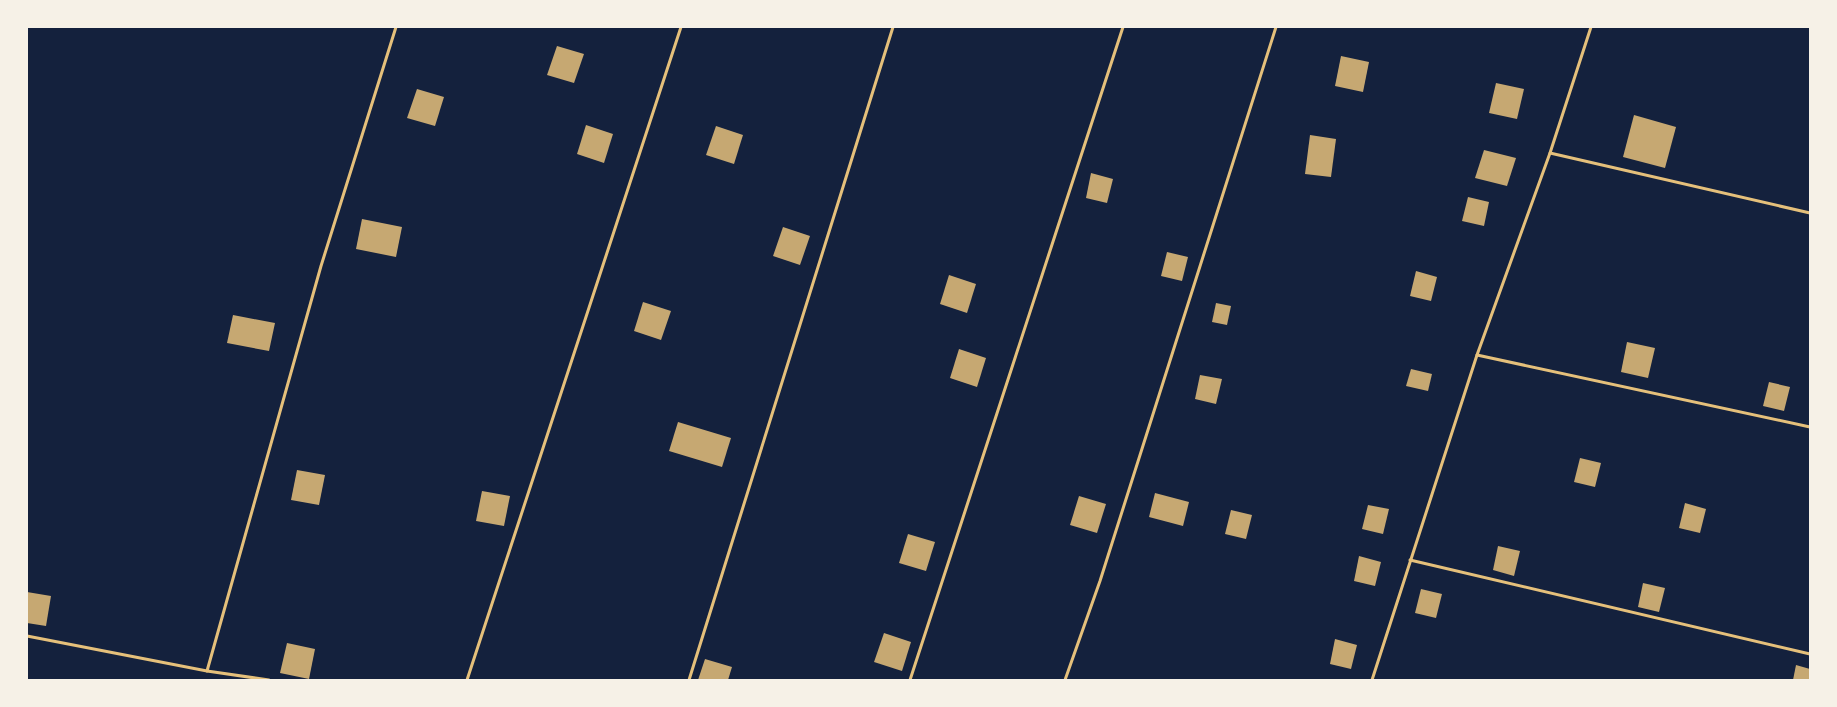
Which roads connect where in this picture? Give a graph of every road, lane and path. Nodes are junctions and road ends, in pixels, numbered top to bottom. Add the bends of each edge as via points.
1 (396, 27) edge
2 (681, 27) edge
3 (893, 27) edge
4 (1123, 27) edge
5 (1276, 27) edge
6 (1591, 27) edge
7 (1550, 153) junction
8 (1810, 213) edge
9 (1477, 355) junction
10 (1810, 427) edge
11 (1410, 560) junction
12 (27, 636) edge
13 (1810, 654) edge
14 (207, 671) junction
15 (269, 680) edge
16 (467, 680) edge
17 (689, 680) edge
18 (910, 680) edge
19 (1065, 680) edge
20 (1372, 680) edge

1 - 14 lane via 321,266
2 - 16 lane
3 - 17 lane
4 - 18 lane
5 - 19 lane via 1100,581
6 - 7 lane
7 - 8 lane
7 - 9 lane
9 - 10 lane
9 - 11 lane via 1433,497
11 - 13 lane
11 - 20 lane
12 - 14 lane
14 - 15 lane

